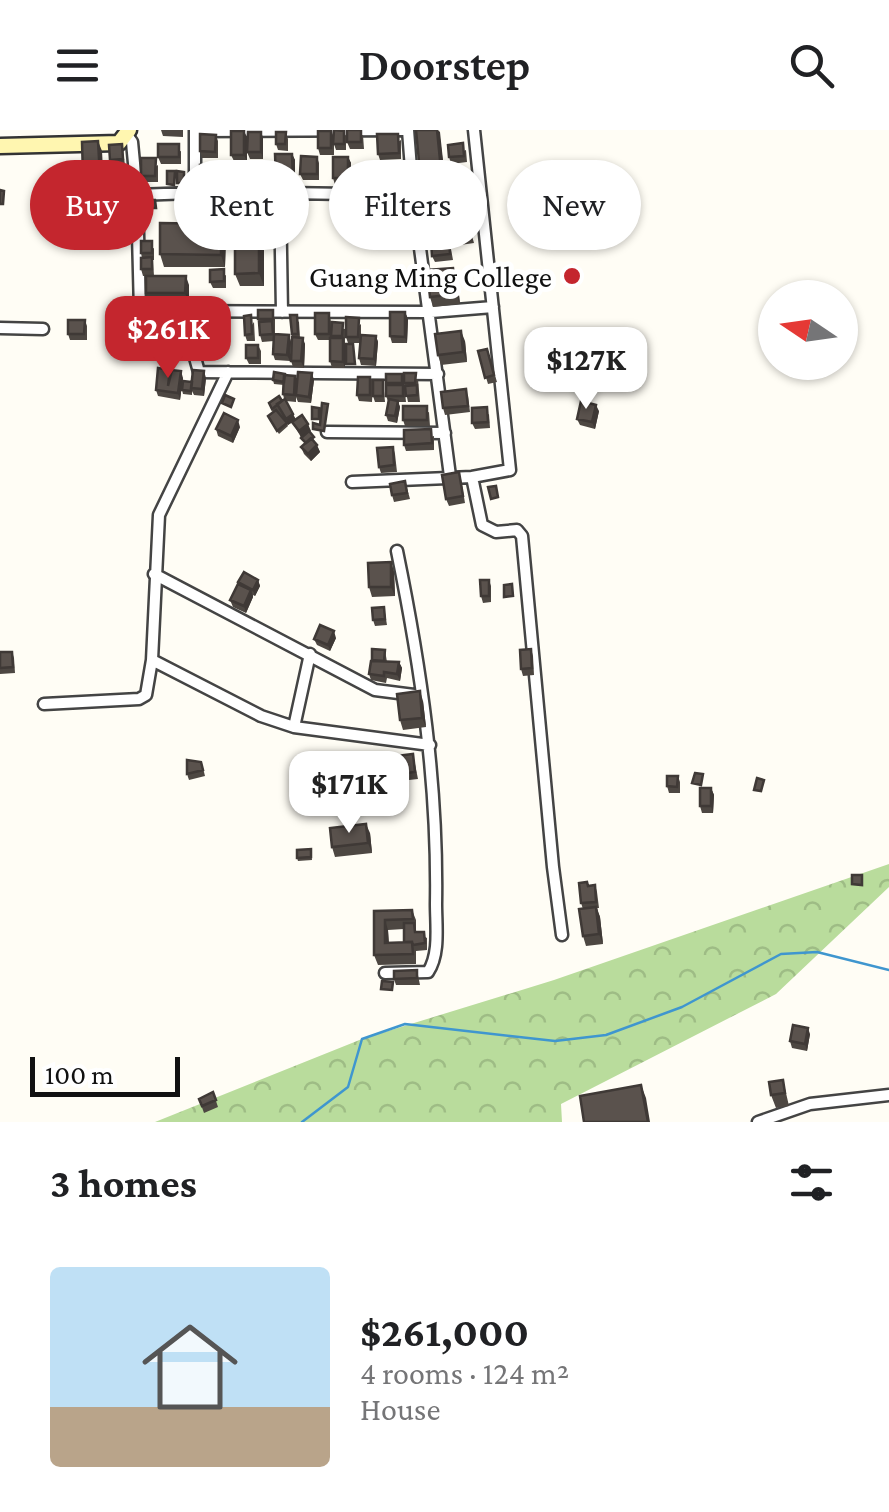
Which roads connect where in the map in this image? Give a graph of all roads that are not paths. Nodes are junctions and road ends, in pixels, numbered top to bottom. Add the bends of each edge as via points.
1 (263, 130) edge
2 (330, 130) edge
3 (405, 130) edge
4 (474, 130) edge
5 (195, 131) edge
6 (128, 132) edge
7 (0, 146) edge
8 (134, 160) edge
9 (195, 160) edge
10 (409, 160) edge
11 (138, 250) edge
12 (281, 250) edge
13 (421, 250) edge
14 (494, 307) junction
15 (182, 311) junction
16 (282, 312) junction
17 (431, 312) junction
18 (0, 328) edge
19 (44, 329) dead end
20 (228, 372) junction
21 (438, 374) junction
22 (327, 432) edge
23 (445, 433) junction
24 (450, 476) junction
25 (472, 476) junction
26 (352, 482) dead end
27 (397, 551) dead end
28 (154, 574) junction
29 (310, 654) junction
30 (152, 660) junction
31 (424, 696) junction
32 (44, 704) dead end
33 (294, 727) junction
34 (430, 745) junction
35 (562, 935) dead end
36 (384, 973) dead end
37 (889, 1095) edge
38 (758, 1122) edge

1 - 2 street
1 - 5 street
2 - 3 street
3 - 10 street
4 - 14 street
5 - 9 street
6 - 7 street via 120,144
6 - 8 street
11 - 15 street via 140,311
12 - 16 street
13 - 17 street
14 - 17 street
14 - 25 street via 510,470
15 - 16 street
15 - 20 street via 199,372
16 - 17 street
17 - 21 street
18 - 19 street
20 - 21 street
20 - 28 street via 159,515
21 - 23 street
22 - 23 street
23 - 24 street
24 - 25 street
24 - 26 street
25 - 35 street via 482,525 522,536
27 - 31 street
28 - 29 street
28 - 30 street
29 - 31 street via 375,690
29 - 33 street
30 - 32 street via 144,698
30 - 33 street
31 - 34 street
33 - 34 street
34 - 36 street via 436,955 428,972
37 - 38 street via 810,1104

